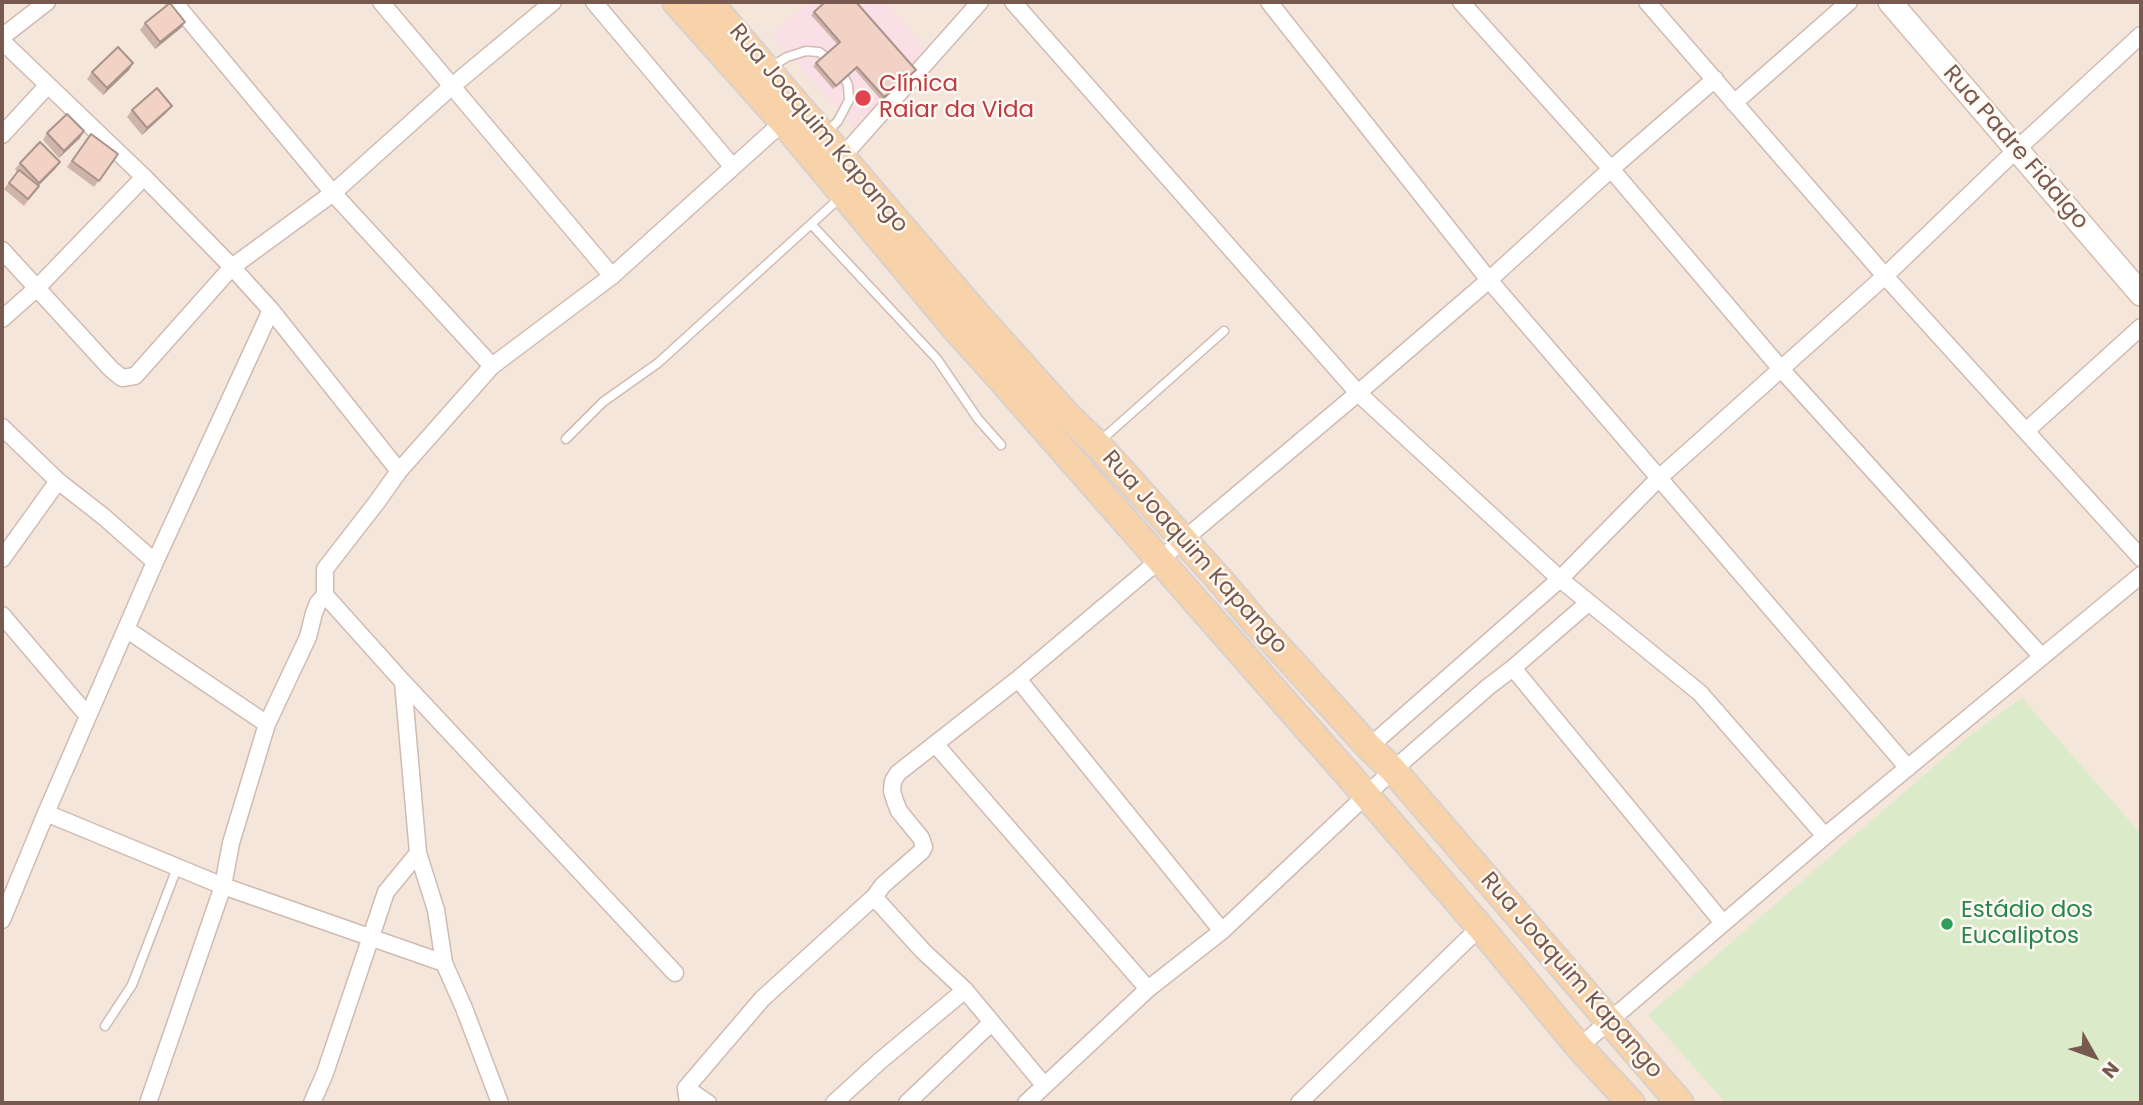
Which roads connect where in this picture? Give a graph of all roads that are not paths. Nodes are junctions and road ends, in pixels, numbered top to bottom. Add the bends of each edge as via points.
1 (47, 2) edge
2 (174, 2) edge
3 (381, 2) edge
4 (553, 2) edge
5 (594, 2) edge
6 (676, 2) edge
7 (709, 2) edge
8 (980, 2) edge
9 (1013, 2) edge
10 (1269, 2) edge
11 (1461, 2) edge
12 (1647, 2) edge
13 (1849, 2) edge
14 (1890, 2) edge
15 (2141, 35) edge
16 (2, 39) edge
17 (767, 69) junction
18 (1714, 79) junction
19 (47, 86) junction
20 (451, 87) junction
21 (1734, 103) junction
22 (783, 122) junction
23 (2, 135) edge
24 (824, 135) junction
25 (2016, 150) junction
26 (842, 157) junction
27 (732, 166) junction
28 (1611, 169) junction
29 (144, 177) junction
30 (333, 193) junction
31 (844, 194) junction
32 (811, 224) junction
33 (2, 250) edge
34 (232, 267) junction
35 (612, 276) junction
36 (1885, 276) junction
37 (1489, 280) junction
38 (37, 288) junction
39 (2141, 295) edge
40 (271, 310) junction
41 (2, 319) edge
42 (2141, 327) edge
43 (1224, 331) dead end
44 (492, 366) junction
45 (1781, 369) junction
46 (1358, 394) junction
47 (2, 428) edge
48 (2026, 431) junction
49 (566, 439) dead end
50 (1097, 444) junction
51 (1001, 445) dead end
52 (399, 471) junction
53 (1660, 477) junction
54 (58, 481) junction
55 (1183, 539) junction
56 (2141, 558) edge
57 (2, 559) edge
58 (1160, 560) junction
59 (155, 562) junction
60 (2141, 575) edge
61 (1560, 579) junction
62 (325, 595) junction
63 (1588, 603) junction
64 (2, 615) edge
65 (126, 629) junction
66 (2042, 657) junction
67 (1513, 668) junction
68 (1018, 679) junction
69 (403, 682) junction
70 (88, 716) junction
71 (267, 724) junction
72 (936, 745) junction
73 (1369, 747) junction
74 (1908, 768) junction
75 (1393, 771) junction
76 (1366, 795) junction
77 (46, 813) junction
78 (1825, 836) junction
79 (418, 853) junction
80 (177, 868) junction
81 (223, 886) junction
82 (874, 897) junction
83 (2, 920) edge
84 (1723, 923) junction
85 (1480, 927) junction
86 (1222, 931) junction
87 (370, 936) junction
88 (444, 963) junction
89 (675, 973) dead end
90 (1148, 989) junction
91 (965, 990) junction
92 (1611, 1021) junction
93 (991, 1023) junction
94 (105, 1026) dead end
95 (1579, 1047) junction
96 (1044, 1085) junction
97 (687, 1095) edge
98 (148, 1103) edge
99 (312, 1103) edge
100 (500, 1103) edge
101 (708, 1103) edge
102 (834, 1103) edge
103 (907, 1103) edge
104 (1026, 1103) edge
105 (1298, 1103) edge
106 (1632, 1103) edge
107 (1680, 1103) edge

1 - 16 street
2 - 30 street
3 - 20 street
4 - 20 street
5 - 27 street
6 - 22 main road, Rua Joaquim Kapango
7 - 17 main road, Rua Joaquim Kapango
8 - 26 street
9 - 46 street
10 - 37 street
11 - 28 street
12 - 18 street
13 - 21 street
14 - 25 street, Rua Padre Fidalgo
15 - 25 street
16 - 19 street
17 - 24 main road, Rua Joaquim Kapango
17 - 24 lane via 787,57 813,51 837,66 848,85 849,100
18 - 21 street
18 - 28 street
19 - 23 street
19 - 29 street
20 - 30 street
20 - 35 street
21 - 36 street
22 - 27 street
22 - 31 main road, Rua Joaquim Kapango
24 - 26 main road, Rua Joaquim Kapango
25 - 36 street
25 - 39 street, Rua Padre Fidalgo
26 - 50 main road, Rua Joaquim Kapango via 978,316
27 - 35 street
28 - 37 street
28 - 45 street
29 - 34 street
29 - 38 street
30 - 34 street
30 - 44 street
31 - 32 lane
31 - 58 main road, Rua Joaquim Kapango via 954,327
32 - 49 lane via 658,363 603,402
32 - 51 lane via 937,359
33 - 38 street
34 - 38 street via 130,378 111,369
34 - 40 street
35 - 44 street
36 - 45 street
36 - 48 street
37 - 46 street
37 - 53 street
38 - 41 street
40 - 52 street
40 - 59 street
42 - 48 street
43 - 50 lane
44 - 52 street
45 - 53 street
45 - 66 street
46 - 55 street
46 - 61 street
47 - 54 street
48 - 56 street
50 - 55 main road, Rua Joaquim Kapango
52 - 62 street via 325,569
53 - 61 street
53 - 74 street
54 - 57 street
54 - 59 street
55 - 58 street
55 - 73 main road, Rua Joaquim Kapango
58 - 68 street
58 - 76 main road, Rua Joaquim Kapango
59 - 65 street
60 - 66 street
61 - 63 street
61 - 73 street
62 - 69 street
62 - 71 street
63 - 67 street
63 - 78 street via 1700,693
64 - 70 street
65 - 70 street
65 - 71 street
66 - 74 street
67 - 75 street
67 - 84 street
68 - 72 street
68 - 86 street
69 - 79 street
69 - 89 street
70 - 77 street
71 - 81 street via 231,843
72 - 82 street via 893,781 899,811 921,838 922,852
72 - 90 street
73 - 75 main road, Rua Joaquim Kapango
74 - 78 street
75 - 76 street
75 - 92 main road, Rua Joaquim Kapango
76 - 85 main road, Rua Joaquim Kapango
76 - 86 street
77 - 80 street
77 - 83 street
78 - 84 street
79 - 87 street via 386,892
79 - 88 street via 436,910
80 - 81 street
80 - 94 lane via 132,985
81 - 87 street
81 - 98 street
82 - 91 street
82 - 97 street via 762,999
84 - 92 street
85 - 95 main road, Rua Joaquim Kapango
85 - 105 street
86 - 90 street
87 - 88 street
87 - 99 street
88 - 100 street
90 - 96 street
91 - 93 street
91 - 102 street
92 - 95 street
92 - 107 main road, Rua Joaquim Kapango
93 - 96 street
93 - 103 street
95 - 106 main road, Rua Joaquim Kapango
96 - 104 street
97 - 101 street

